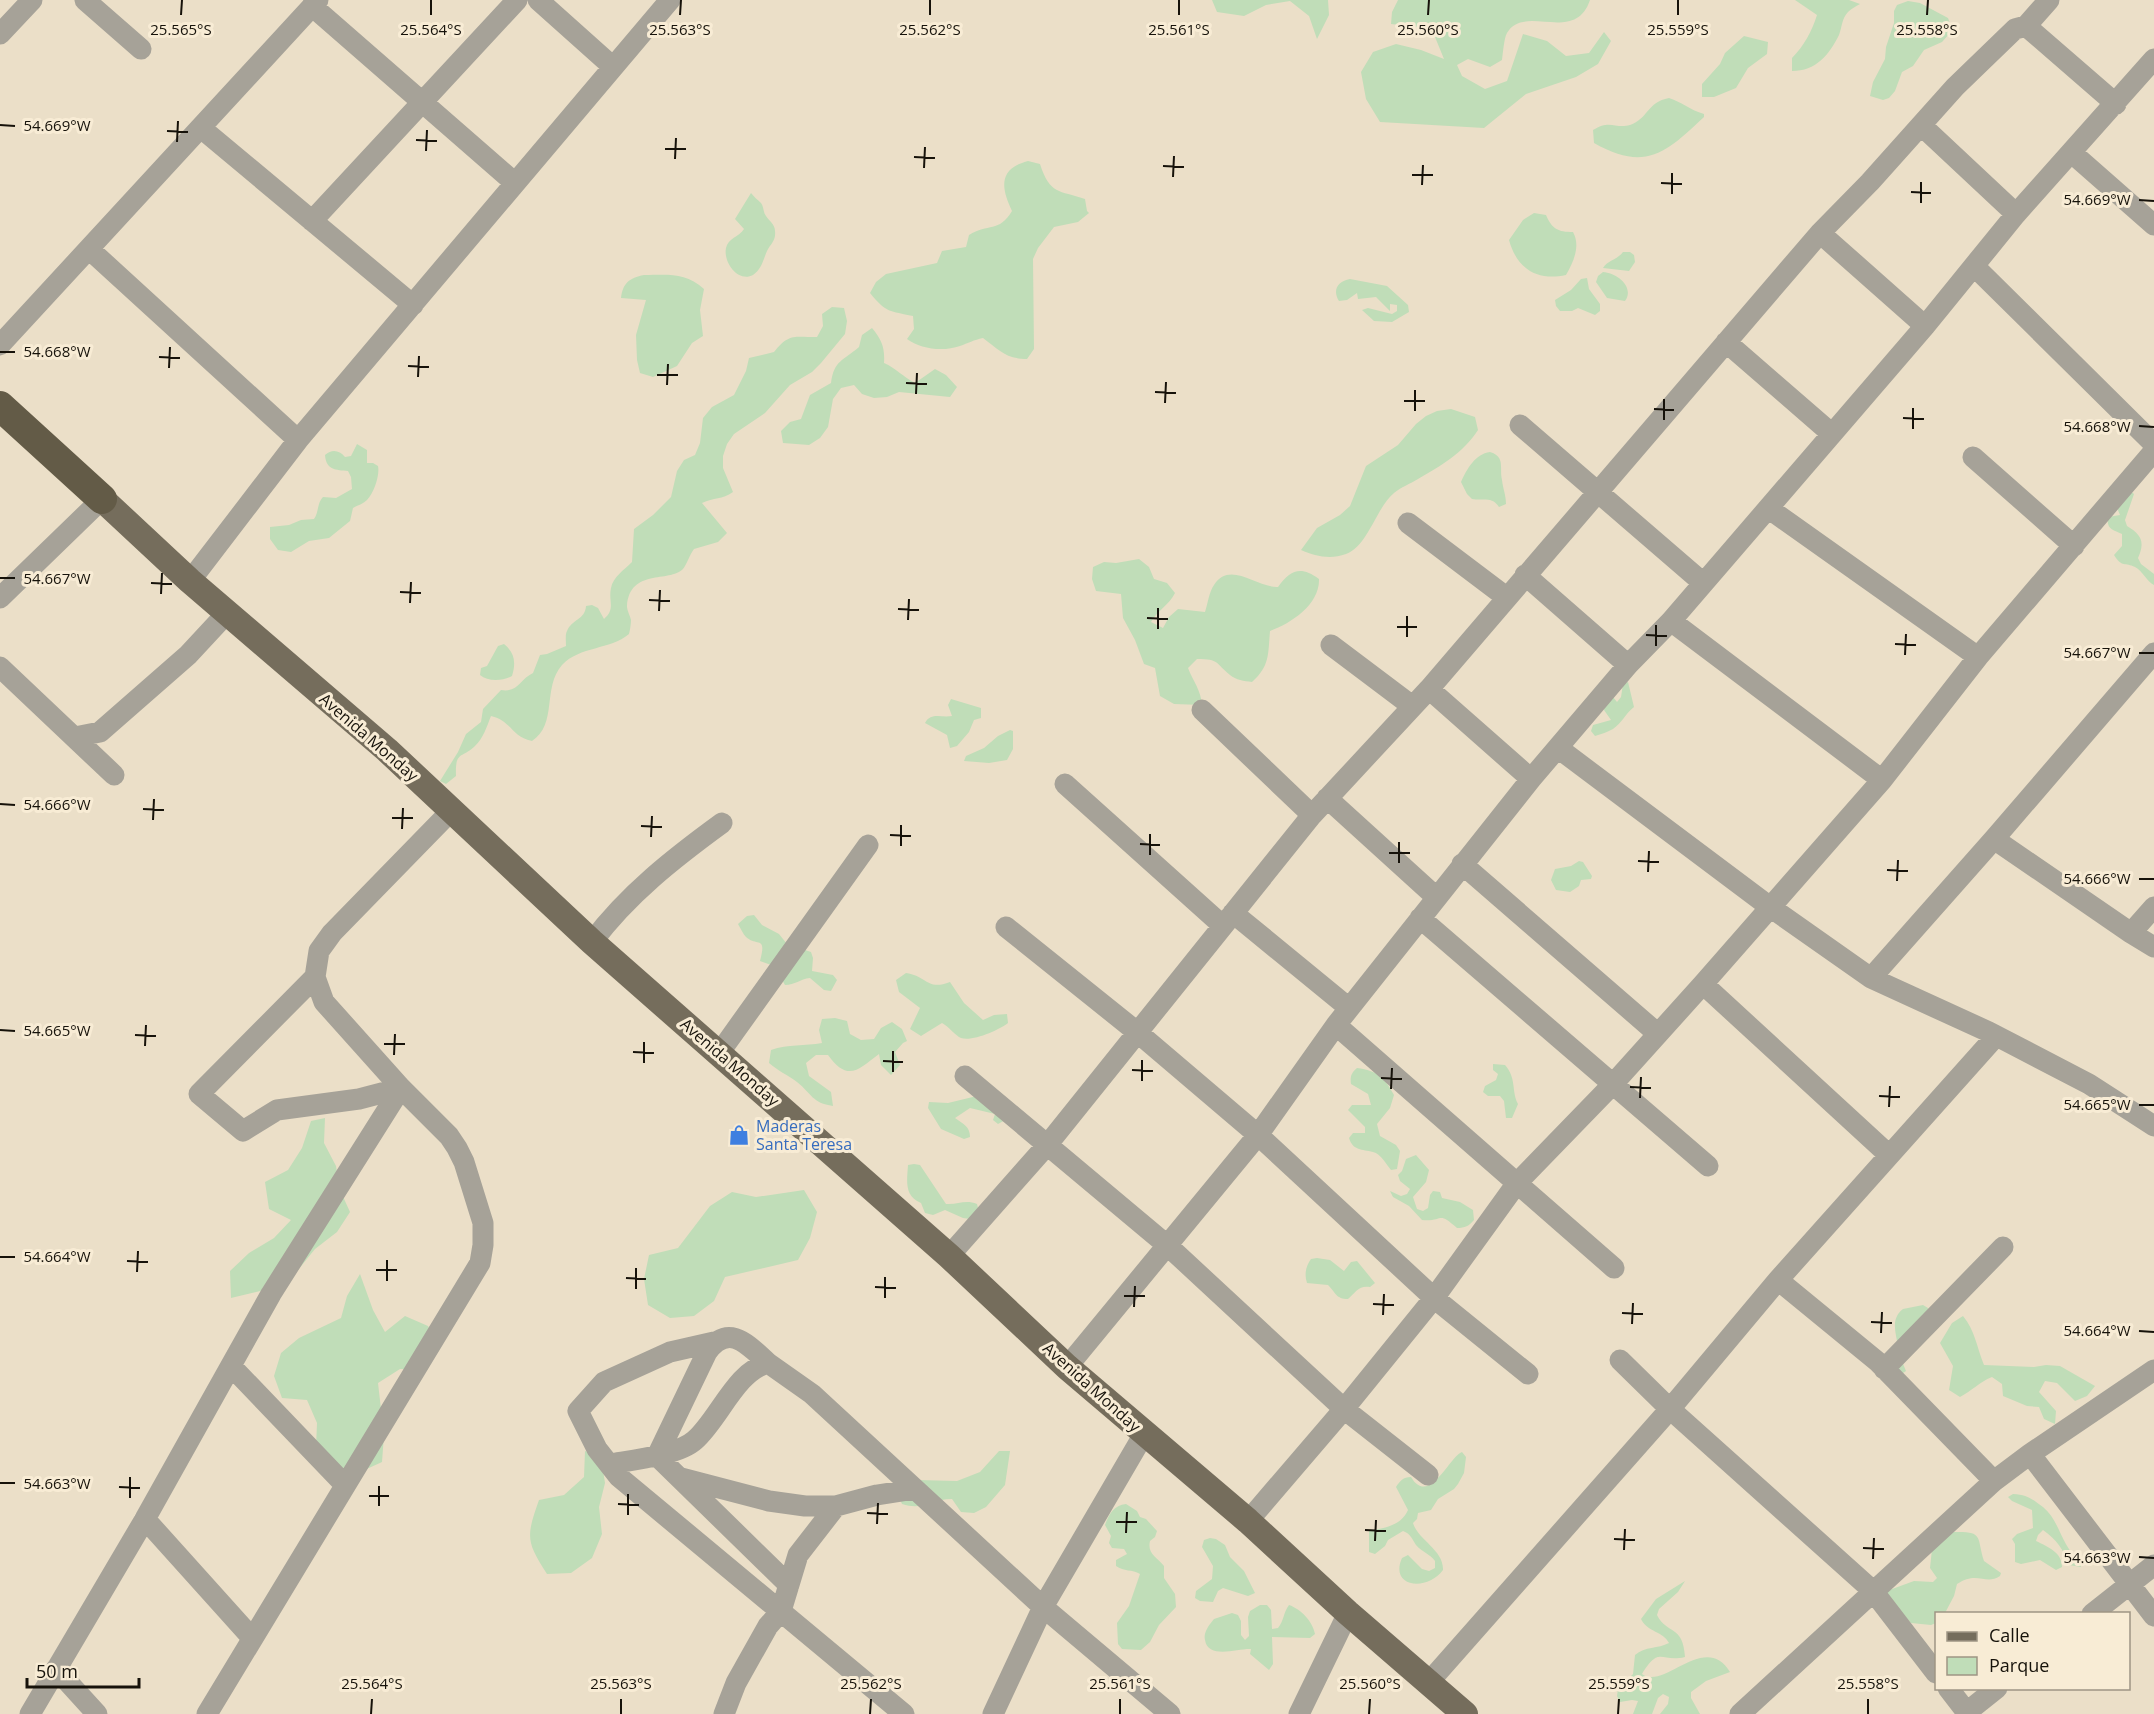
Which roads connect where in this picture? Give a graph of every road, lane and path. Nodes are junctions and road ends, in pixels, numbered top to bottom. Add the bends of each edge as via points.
1 (32, 0) edge
2 (85, 0) edge
3 (517, 0) edge
4 (538, 0) edge
5 (670, 0) edge
6 (2049, 0) edge
7 (315, 3) edge
8 (2026, 26) junction
9 (0, 34) edge
10 (141, 49) dead end
11 (2154, 59) edge
12 (613, 67) junction
13 (422, 102) junction
14 (2116, 104) junction
15 (1922, 126) junction
16 (201, 128) junction
17 (2072, 153) junction
18 (515, 183) junction
19 (2016, 214) junction
20 (312, 221) junction
21 (2154, 225) edge
22 (1820, 233) junction
23 (88, 249) junction
24 (1975, 267) junction
25 (413, 305) junction
26 (1925, 326) junction
27 (1726, 342) junction
28 (0, 345) edge
29 (0, 406) edge
30 (1520, 425) dead end
31 (1832, 434) junction
32 (298, 440) junction
33 (2154, 444) edge
34 (2154, 451) edge
35 (1973, 457) dead end
36 (1597, 491) junction
37 (102, 499) junction
38 (1768, 508) junction
39 (1408, 523) dead end
40 (2074, 546) junction
41 (1525, 575) junction
42 (190, 582) junction
43 (1702, 582) junction
44 (1506, 597) junction
45 (0, 598) edge
46 (227, 613) junction
47 (1671, 621) junction
48 (1331, 645) dead end
49 (2154, 653) edge
50 (1978, 657) junction
51 (1628, 664) junction
52 (0, 667) edge
53 (1429, 689) junction
54 (1412, 706) junction
55 (1202, 710) dead end
56 (75, 737) junction
57 (1558, 748) junction
58 (114, 776) dead end
59 (1531, 779) junction
60 (1882, 780) junction
61 (1065, 784) dead end
62 (1327, 798) junction
63 (451, 811) junction
64 (1312, 814) junction
65 (723, 823) dead end
66 (1994, 839) junction
67 (868, 845) dead end
68 (1462, 864) junction
69 (1436, 897) junction
70 (2154, 907) edge
71 (1770, 908) junction
72 (1420, 918) junction
73 (1227, 919) junction
74 (1006, 927) dead end
75 (2131, 933) junction
76 (592, 942) junction
77 (2154, 947) edge
78 (315, 977) junction
79 (1871, 978) junction
80 (1703, 984) junction
81 (1342, 1017) junction
82 (1137, 1032) junction
83 (1658, 1034) junction
84 (1996, 1036) junction
85 (720, 1052) junction
86 (965, 1076) dead end
87 (1612, 1084) junction
88 (401, 1088) junction
89 (2154, 1126) edge
90 (1258, 1135) junction
91 (1048, 1144) junction
92 (1889, 1155) junction
93 (1708, 1166) dead end
94 (1517, 1183) junction
95 (1168, 1246) junction
96 (2003, 1247) dead end
97 (949, 1256) junction
98 (1614, 1268) dead end
99 (1778, 1280) junction
100 (1434, 1298) junction
101 (714, 1342) junction
102 (1620, 1360) dead end
103 (768, 1363) junction
104 (231, 1366) junction
105 (1067, 1367) junction
106 (1884, 1369) junction
107 (2154, 1371) edge
108 (1528, 1374) dead end
109 (1344, 1409) junction
110 (1670, 1409) junction
111 (1144, 1434) junction
112 (2030, 1454) junction
113 (657, 1456) junction
114 (610, 1464) junction
115 (1428, 1475) dead end
116 (680, 1478) junction
117 (1994, 1481) junction
118 (345, 1485) junction
119 (915, 1489) junction
120 (836, 1506) junction
121 (146, 1519) junction
122 (1248, 1521) junction
123 (2154, 1565) edge
124 (2129, 1584) junction
125 (789, 1585) junction
126 (1873, 1591) junction
127 (1043, 1607) junction
128 (780, 1611) junction
129 (2094, 1612) edge
130 (1348, 1613) junction
131 (2154, 1616) edge
132 (252, 1638) junction
133 (56, 1669) junction
134 (1935, 1672) edge
135 (1429, 1682) junction
136 (1949, 1690) edge
137 (1996, 1690) edge
138 (1967, 1713) edge
139 (30, 1714) edge
140 (97, 1714) edge
141 (207, 1714) edge
142 (723, 1714) edge
143 (904, 1714) edge
144 (993, 1714) edge
145 (1170, 1714) edge
146 (1299, 1714) edge
147 (1465, 1714) edge
148 (1740, 1714) edge

1 - 9 street
2 - 10 street
3 - 13 street
4 - 12 street
5 - 12 street
6 - 8 street
7 - 13 street
7 - 16 street
8 - 14 street
8 - 15 street via 2005,38
11 - 14 street
12 - 18 street
13 - 18 street
13 - 20 street
14 - 17 street
15 - 19 street
15 - 22 street
16 - 20 street
16 - 23 street
17 - 19 street
17 - 21 street
18 - 25 street
19 - 24 street
20 - 25 street
22 - 26 street
22 - 27 street
23 - 28 street
23 - 32 street
24 - 26 street
24 - 33 street
25 - 32 street
26 - 31 street
27 - 31 street
27 - 36 street
29 - 37 highway, Avenida Monday
30 - 36 street
31 - 38 street
32 - 42 street
34 - 40 street
35 - 40 street
36 - 41 street
36 - 43 street
37 - 42 main road, Avenida Monday
37 - 45 street
38 - 43 street
38 - 50 street
39 - 44 street
40 - 50 street
41 - 44 street
41 - 51 street
42 - 46 main road, Avenida Monday
43 - 47 street
44 - 53 street
46 - 56 street via 188,655 100,732
46 - 63 main road, Avenida Monday via 387,750
47 - 51 street
47 - 60 street
48 - 54 street
49 - 66 street
50 - 60 street
51 - 57 street
52 - 56 street
53 - 54 street
53 - 59 street
54 - 62 street
55 - 64 street
56 - 58 street
57 - 59 street
57 - 71 street
59 - 68 street
60 - 71 street
61 - 73 street
62 - 64 street
62 - 69 street
63 - 76 main road, Avenida Monday
63 - 78 street via 332,933 320,951
64 - 73 street
65 - 76 street via 640,888
66 - 75 street
66 - 79 street
67 - 85 street
68 - 69 street
68 - 83 street
69 - 72 street
70 - 75 street
71 - 79 street
71 - 80 street
72 - 81 street
72 - 87 street
73 - 81 street
73 - 82 street
74 - 82 street
75 - 77 street
76 - 85 main road, Avenida Monday
78 - 88 street via 324,1002
78 - 88 street via 199,1094 243,1131 278,1110 359,1099
79 - 84 street
80 - 83 street
80 - 92 street
81 - 90 street
81 - 94 street
82 - 90 street
82 - 91 street
83 - 87 street
84 - 89 street via 2089,1084
84 - 92 street
85 - 97 main road, Avenida Monday
86 - 91 street
87 - 93 street
87 - 94 street
88 - 104 street via 271,1294
88 - 118 street via 449,1136 464,1162 483,1223 483,1245 480,1263
90 - 95 street
90 - 100 street
91 - 95 street
91 - 97 street
92 - 99 street
94 - 98 street
94 - 100 street
95 - 105 street
95 - 109 street
96 - 106 street
97 - 105 main road, Avenida Monday
99 - 106 street
99 - 110 street
100 - 108 street
100 - 109 street
101 - 103 street via 732,1336 743,1340
101 - 113 street
101 - 114 street via 670,1352 604,1382 579,1411 597,1449
102 - 110 street
103 - 113 street via 750,1371 695,1441
103 - 119 street via 812,1394
104 - 118 street
104 - 121 street
105 - 111 main road, Avenida Monday
106 - 117 street
107 - 112 street
109 - 115 street
109 - 122 street
110 - 126 street
110 - 135 street
111 - 122 main road, Avenida Monday
111 - 127 street
112 - 117 street
112 - 124 street
113 - 114 street
113 - 116 street
114 - 128 street via 619,1477
116 - 120 street via 769,1502
116 - 125 street
117 - 126 street
118 - 132 street
119 - 120 street
119 - 127 street
120 - 125 street via 798,1555
121 - 132 street
121 - 133 street
122 - 130 main road, Avenida Monday
123 - 124 street
124 - 129 street
124 - 131 street
125 - 128 street
126 - 134 street
126 - 148 street
127 - 144 street
127 - 145 street
128 - 142 street via 736,1683
128 - 143 street
130 - 135 main road, Avenida Monday
130 - 146 street
132 - 141 street
133 - 139 street
133 - 140 street
135 - 147 main road, Avenida Monday
136 - 138 street
137 - 138 street

